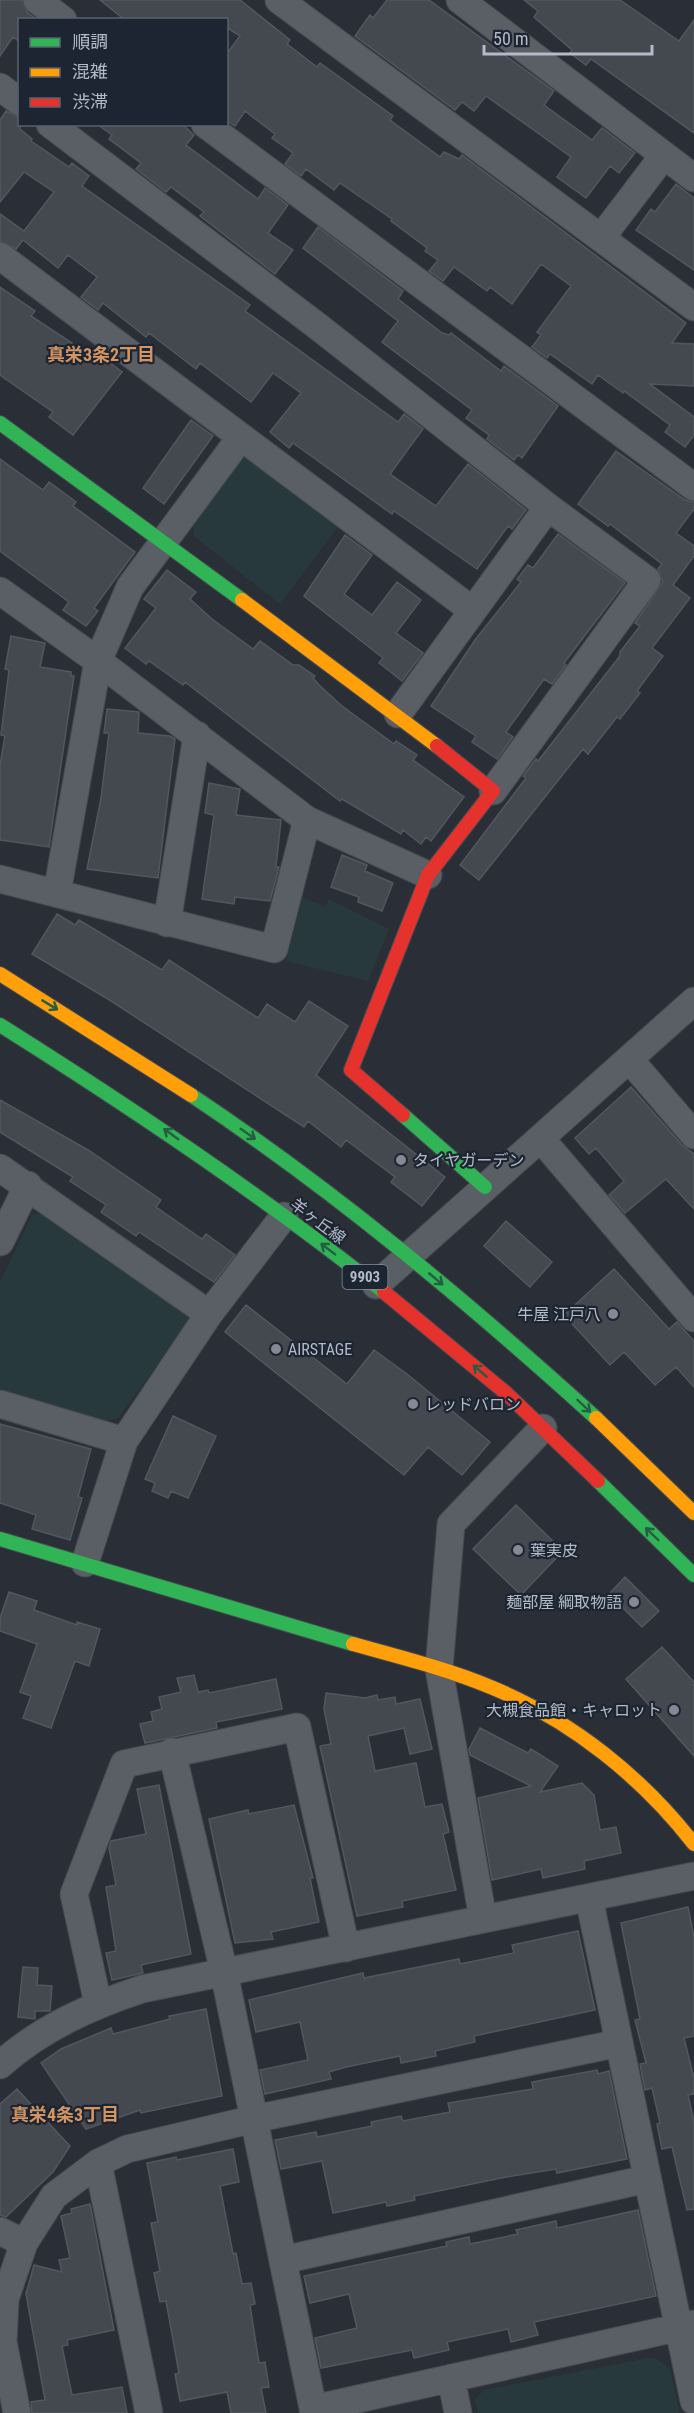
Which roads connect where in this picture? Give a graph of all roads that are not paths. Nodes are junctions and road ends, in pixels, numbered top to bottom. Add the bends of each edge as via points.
1 (37, 0) edge
2 (279, 0) edge
3 (463, 1) edge
4 (60, 18) edge
5 (0, 87) edge
6 (18, 100) edge
7 (53, 126) edge
8 (208, 126) edge
9 (664, 155) junction
10 (694, 178) edge
11 (601, 238) junction
12 (0, 256) edge
13 (694, 307) edge
14 (0, 423) edge
15 (241, 437) junction
16 (694, 487) edge
17 (548, 507) junction
18 (163, 543) junction
19 (0, 591) edge
20 (472, 610) junction
21 (98, 661) junction
22 (398, 714) junction
23 (197, 735) junction
24 (493, 791) junction
25 (307, 820) junction
26 (428, 875) junction
27 (0, 879) edge
28 (57, 893) junction
29 (167, 923) junction
30 (0, 974) edge
31 (694, 1001) edge
32 (0, 1025) edge
33 (629, 1059) junction
34 (694, 1135) edge
35 (541, 1139) junction
36 (0, 1168) edge
37 (28, 1185) junction
38 (485, 1186) junction
39 (284, 1216) junction
40 (0, 1242) edge
41 (408, 1255) junction
42 (376, 1285) junction
43 (209, 1314) junction
44 (694, 1318) edge
45 (0, 1404) edge
46 (543, 1428) junction
47 (124, 1441) junction
48 (694, 1513) edge
49 (0, 1539) edge
50 (85, 1563) junction
51 (694, 1575) edge
52 (439, 1669) junction
53 (172, 1752) junction
54 (694, 1817) edge
55 (682, 1827) junction
56 (694, 1844) edge
57 (694, 1876) edge
58 (589, 1898) junction
59 (483, 1920) junction
60 (346, 1948) junction
61 (224, 1972) junction
62 (98, 2004) junction
63 (619, 2043) junction
64 (0, 2065) edge
65 (254, 2119) junction
66 (98, 2163) junction
67 (647, 2179) junction
68 (0, 2231) edge
69 (24, 2243) junction
70 (283, 2260) junction
71 (686, 2326) edge
72 (451, 2378) junction
73 (694, 2401) edge
74 (314, 2411) edge
75 (17, 2413) edge
76 (150, 2413) edge
77 (458, 2413) edge

1 - 4 street
2 - 11 street
3 - 9 street
5 - 6 street
7 - 17 street
8 - 16 street
9 - 10 street
9 - 11 street
11 - 13 street
12 - 15 street
14 - 18 street
15 - 18 street
15 - 20 street
17 - 20 street
17 - 24 street via 647,580
18 - 21 street via 130,588
18 - 22 street
19 - 21 street
20 - 22 street
21 - 23 street
21 - 28 street
22 - 24 street
23 - 25 street
23 - 29 street
24 - 26 street
25 - 26 street
25 - 29 street via 274,949
26 - 38 street via 351,1070
27 - 28 street
28 - 29 street
30 -> 41 street, 羊ヶ丘線 / 9903 via 199,1100 298,1169
31 - 33 street
39 -> 32 street, 羊ヶ丘線 / 9903 via 157,1124
33 - 34 street
33 - 35 street
35 - 38 street
35 - 44 street
36 - 37 street
37 - 40 street
37 - 43 street
38 - 41 street
42 -> 39 street, 羊ヶ丘線 / 9903
39 - 43 street
41 - 42 street
41 -> 48 street, 羊ヶ丘線 / 9903 via 562,1386
46 -> 42 street, 羊ヶ丘線 / 9903
43 - 47 street
45 - 47 street
51 -> 46 street, 羊ヶ丘線 / 9903
46 - 52 street via 451,1524
47 - 50 street
49 - 50 street
50 - 52 street
52 - 55 street via 507,1695 577,1735 626,1772
52 - 59 street
53 - 60 street via 297,1726
53 - 61 street
53 - 62 street via 124,1764 74,1894
54 - 55 street
55 - 56 street
57 - 58 street
58 - 59 street
58 - 63 street
59 - 60 street
60 - 61 street
61 - 62 street via 142,1989
61 - 65 street
62 - 64 street via 16,2050
63 - 65 street
63 - 67 street
65 - 66 street via 127,2150
65 - 70 street
66 - 69 street via 54,2196
66 - 76 street
67 - 70 street
67 - 71 street
68 - 69 street
69 - 75 street via 5,2299 3,2342
70 - 74 street
71 - 72 street
71 - 73 street
72 - 74 street
72 - 77 street

